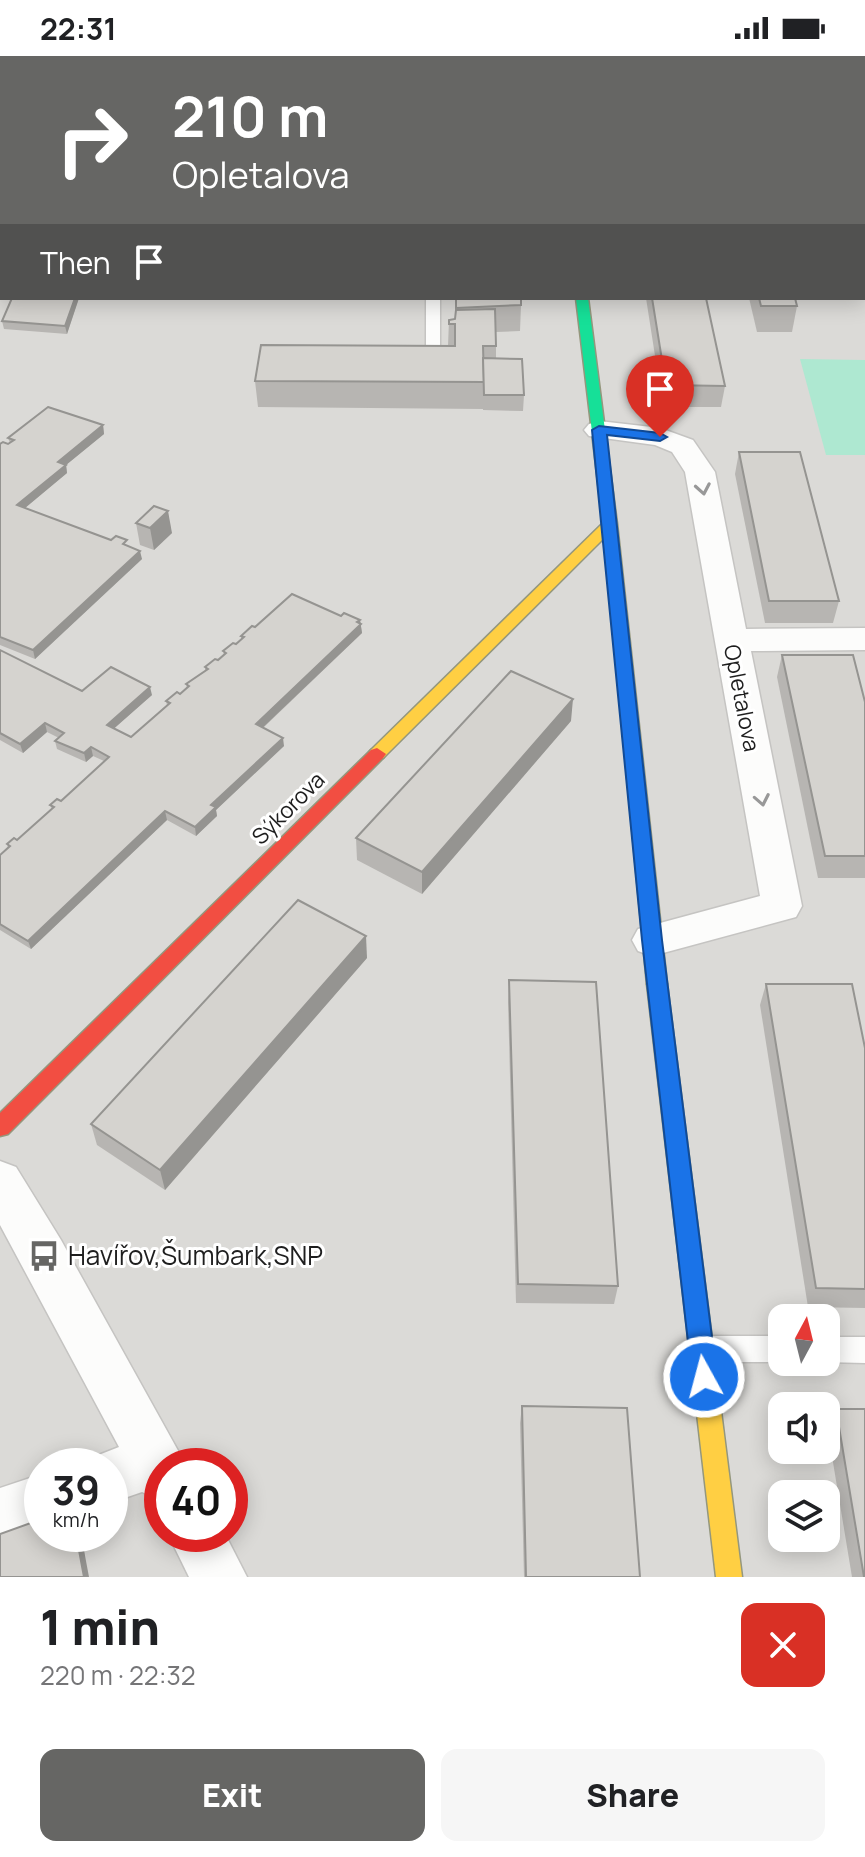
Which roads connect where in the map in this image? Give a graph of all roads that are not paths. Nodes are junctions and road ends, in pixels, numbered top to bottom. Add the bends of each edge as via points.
1 (433, 300) edge
2 (582, 300) edge
3 (433, 350) edge
4 (599, 430) junction
5 (610, 524) junction
6 (865, 639) edge
7 (731, 640) junction
8 (652, 940) junction
9 (0, 1127) edge
10 (0, 1182) edge
11 (701, 1349) junction
12 (768, 1349) edge
13 (840, 1350) edge
14 (865, 1350) edge
15 (142, 1471) edge
16 (24, 1507) edge
17 (0, 1515) edge
18 (205, 1552) edge
19 (219, 1577) edge
20 (729, 1577) edge

1 - 3 lane
2 - 4 street
4 - 5 street
4 -> 7 street, Opletalova via 660,437 683,446 700,472
5 - 8 street
5 - 9 street, Sýkorova
6 - 7 street
7 -> 8 street, Opletalova via 782,906
8 - 11 street
10 - 15 street via 44,1256
11 - 12 lane
11 - 20 street
13 - 14 lane
16 - 17 street
18 - 19 street

